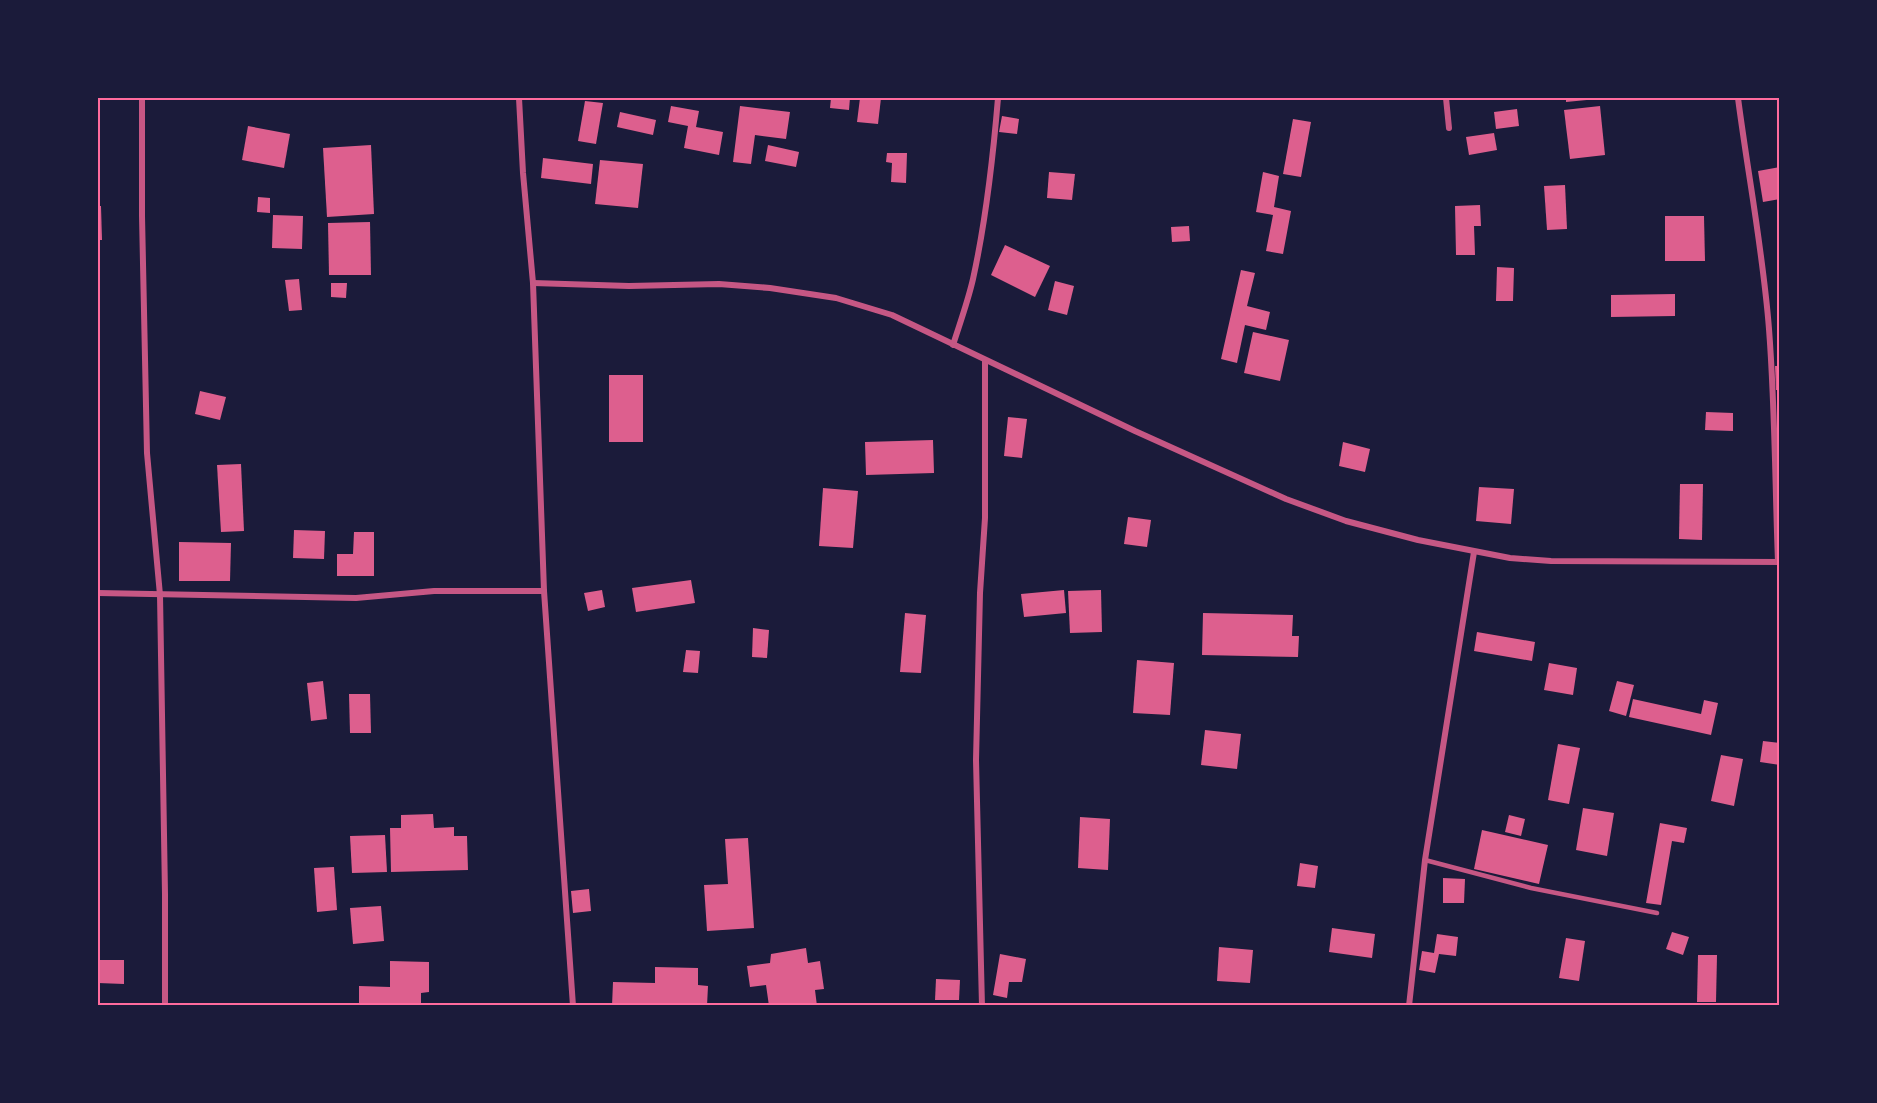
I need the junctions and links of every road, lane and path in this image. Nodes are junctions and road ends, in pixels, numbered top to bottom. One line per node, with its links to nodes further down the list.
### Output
1 (142, 98): 14 (street)
2 (519, 98): 7 (street)
3 (998, 98): 8 (street)
4 (1446, 98): 6 (street)
5 (1738, 98): 11 (street)
6 (1449, 128)
7 (533, 282): 8 (street); 12 (street)
8 (953, 345): 9 (street)
9 (986, 361): 10 (street); 19 (street)
10 (1474, 552): 11 (street); 15 (street)
11 (1779, 562)
12 (544, 591): 14 (street); 18 (street)
13 (98, 593): 14 (street)
14 (160, 595): 17 (street)
15 (1425, 860): 16 (lane); 20 (street)
16 (1657, 913)
17 (165, 1005)
18 (573, 1005)
19 (982, 1005)
20 (1409, 1005)

